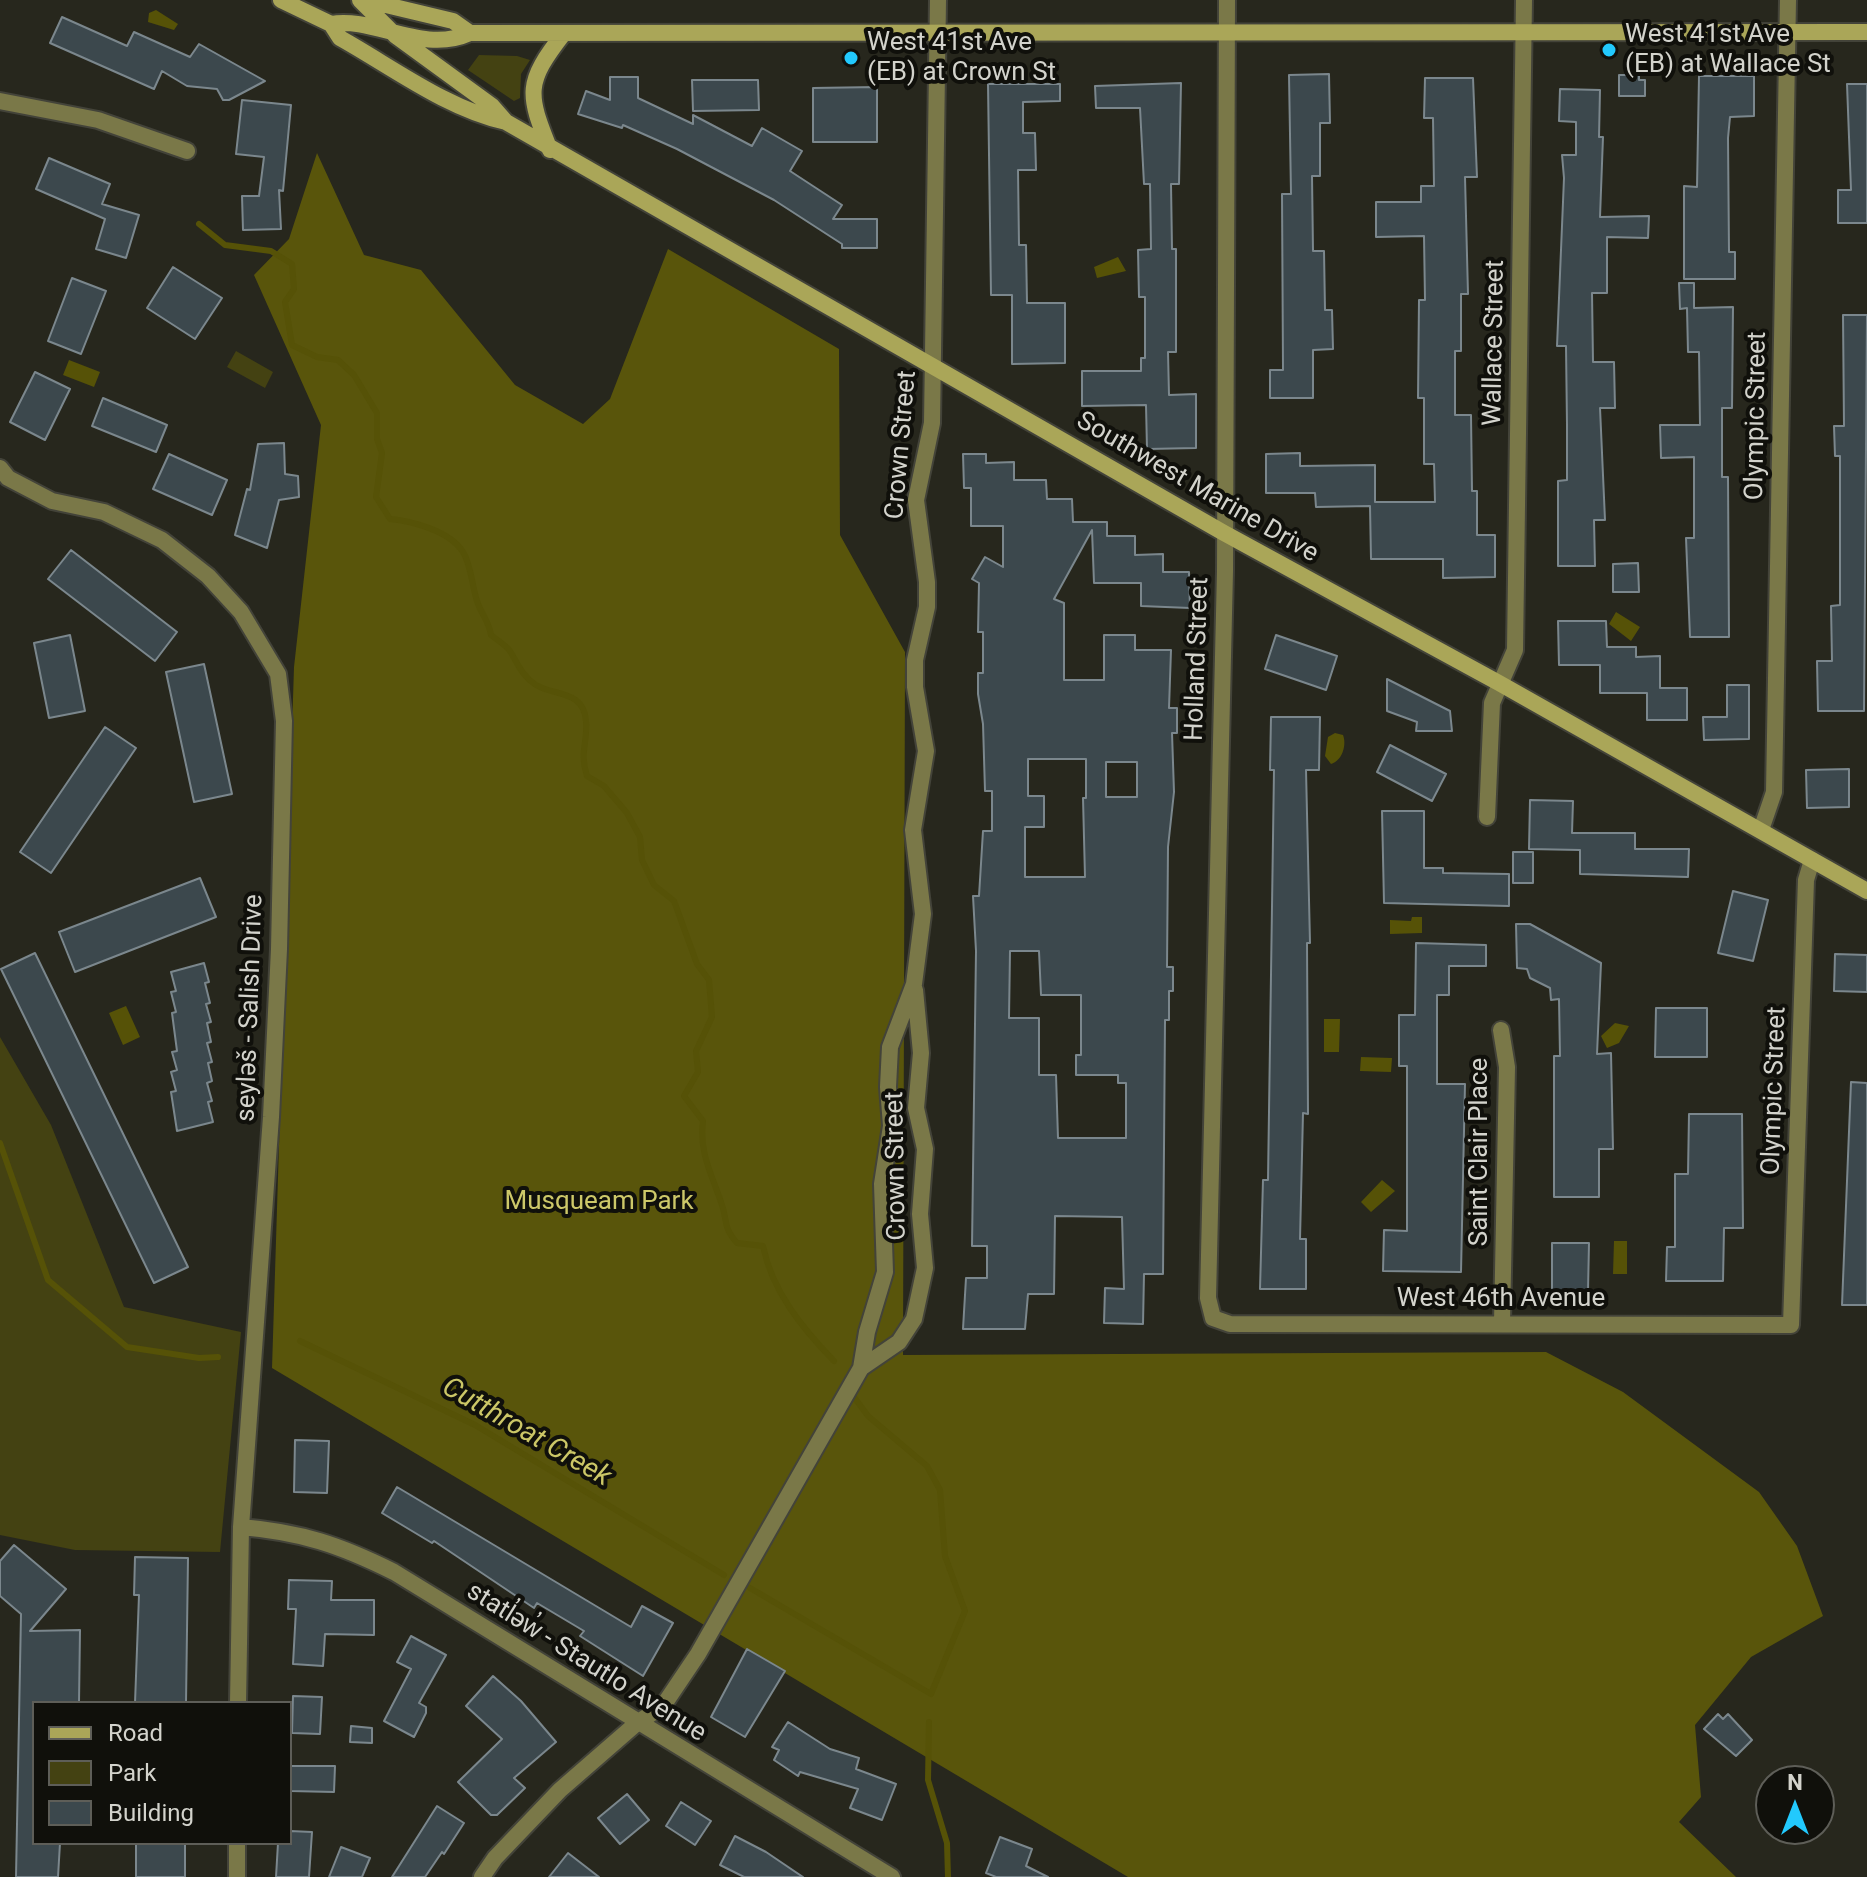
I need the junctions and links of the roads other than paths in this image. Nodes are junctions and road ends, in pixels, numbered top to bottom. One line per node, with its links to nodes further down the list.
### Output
1 (281, 0): 7 (main road, Southwest Marine Drive)
2 (362, 0): 13 (main road); 15 (main road, Southwest Marine Drive)
3 (938, 0): 9 (street, Crown Street)
4 (1227, 0): 8 (street, Holland Street)
5 (1524, 0): 10 (street, Wallace Street)
6 (1788, 0): 11 (street, Olympic Street)
7 (331, 24): 15 (main road); 17 (main road, Southwest Marine Drive)
8 (1227, 30): 9 (main road); 10 (main road); 22 (street, Holland Street)
9 (938, 31): 14 (main road); 20 (street, Crown Street)
10 (1523, 32): 11 (main road); 23 (street, Wallace Street)
11 (1788, 32): 12 (main road); 25 (street, Olympic Street)
12 (1867, 32)
13 (470, 33): 14 (main road); 15 (main road)
14 (564, 33): 18 (main road)
15 (396, 36): 17 (main road, Southwest Marine Drive)
16 (0, 101): 19 (street)
17 (506, 122): 18 (main road, Southwest Marine Drive)
18 (550, 150): 20 (main road, Southwest Marine Drive)
19 (187, 151)
20 (933, 364): 22 (main road, Southwest Marine Drive); 28 (street, Crown Street)
21 (0, 468): 34 (street, seyləš - Salish Drive)
22 (1224, 533): 23 (main road, Southwest Marine Drive); 30 (street, Holland Street)
23 (1499, 683): 24 (street, Wallace Street); 25 (main road, Southwest Marine Drive)
24 (1487, 817)
25 (1761, 830): 26 (main road, Southwest Marine Drive)
26 (1812, 860): 27 (main road, Southwest Marine Drive); 32 (street, Olympic Street)
27 (1867, 891)
28 (914, 984): 33 (street, Crown Street); 33 (street, Crown Street)
29 (1501, 1030): 31 (street, Saint Clair Place)
30 (1213, 1318): 31 (street, West 46th Avenue)
31 (1502, 1323): 32 (street, West 46th Avenue)
32 (1791, 1325)
33 (861, 1368): 36 (street, Crown Street)
34 (241, 1527): 35 (street, seyləš - Salish Drive); 36 (street, statl̓əw̓ - Stautlo Avenue)
35 (238, 1701)
36 (637, 1723): 39 (street, Crown Street); 40 (street, statl̓əw̓ - Stautlo Avenue)
37 (237, 1845): 38 (street)
38 (237, 1877)
39 (482, 1877)
40 (892, 1877)

